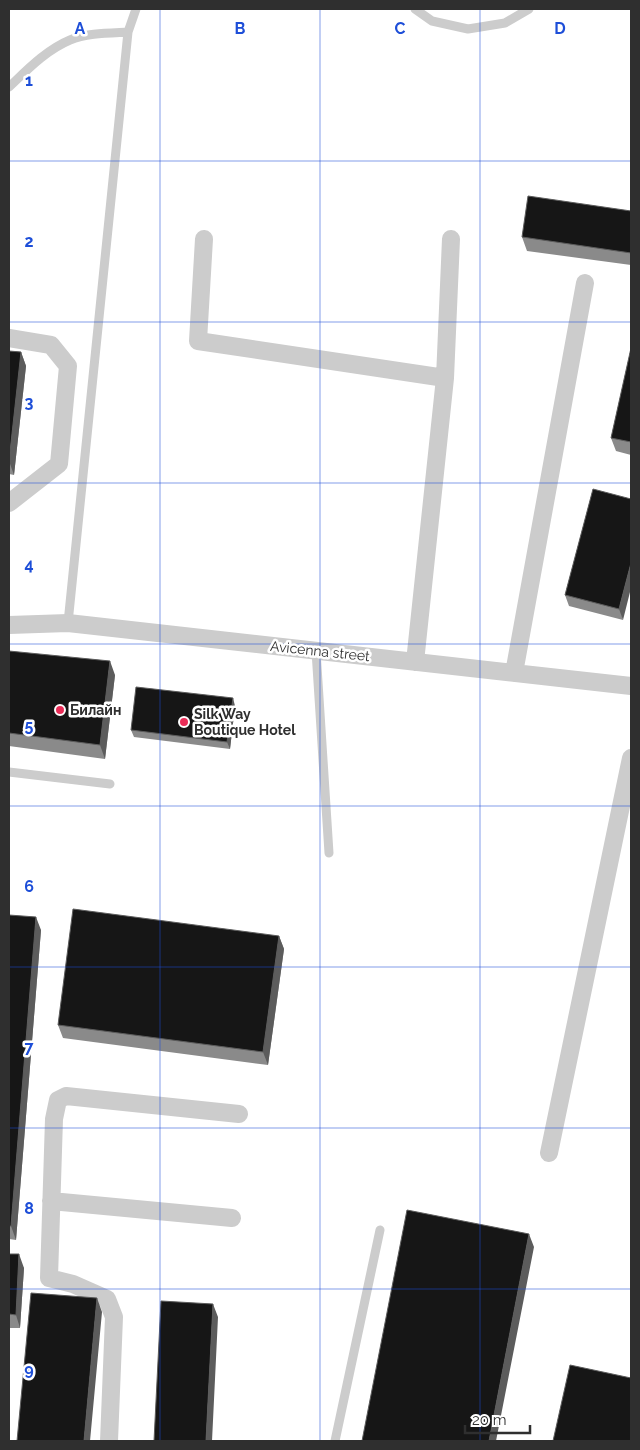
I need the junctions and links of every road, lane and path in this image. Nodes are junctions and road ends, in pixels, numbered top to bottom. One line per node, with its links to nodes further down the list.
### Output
1 (136, 9): 4 (lane)
2 (415, 9): 3 (lane)
3 (529, 9)
4 (128, 32): 5 (lane); 12 (lane)
5 (9, 87)
6 (204, 239): 10 (street)
7 (451, 239): 10 (street)
8 (585, 283): 16 (street)
9 (9, 338): 11 (street)
10 (445, 378): 15 (street)
11 (9, 503)
12 (68, 623): 13 (street, Avicenna street); 14 (street, Avicenna street)
13 (9, 626)
14 (316, 651): 15 (street, Avicenna street); 21 (lane)
15 (415, 662): 16 (street, Avicenna street)
16 (514, 673): 17 (street, Avicenna street)
17 (631, 686)
18 (631, 758): 23 (street)
19 (9, 772): 20 (lane)
20 (110, 784)
21 (329, 853)
22 (238, 1114): 24 (street)
23 (550, 1153)
24 (51, 1201): 25 (street); 27 (street)
25 (232, 1218)
26 (380, 1230): 28 (lane)
27 (109, 1441)
28 (334, 1441)

